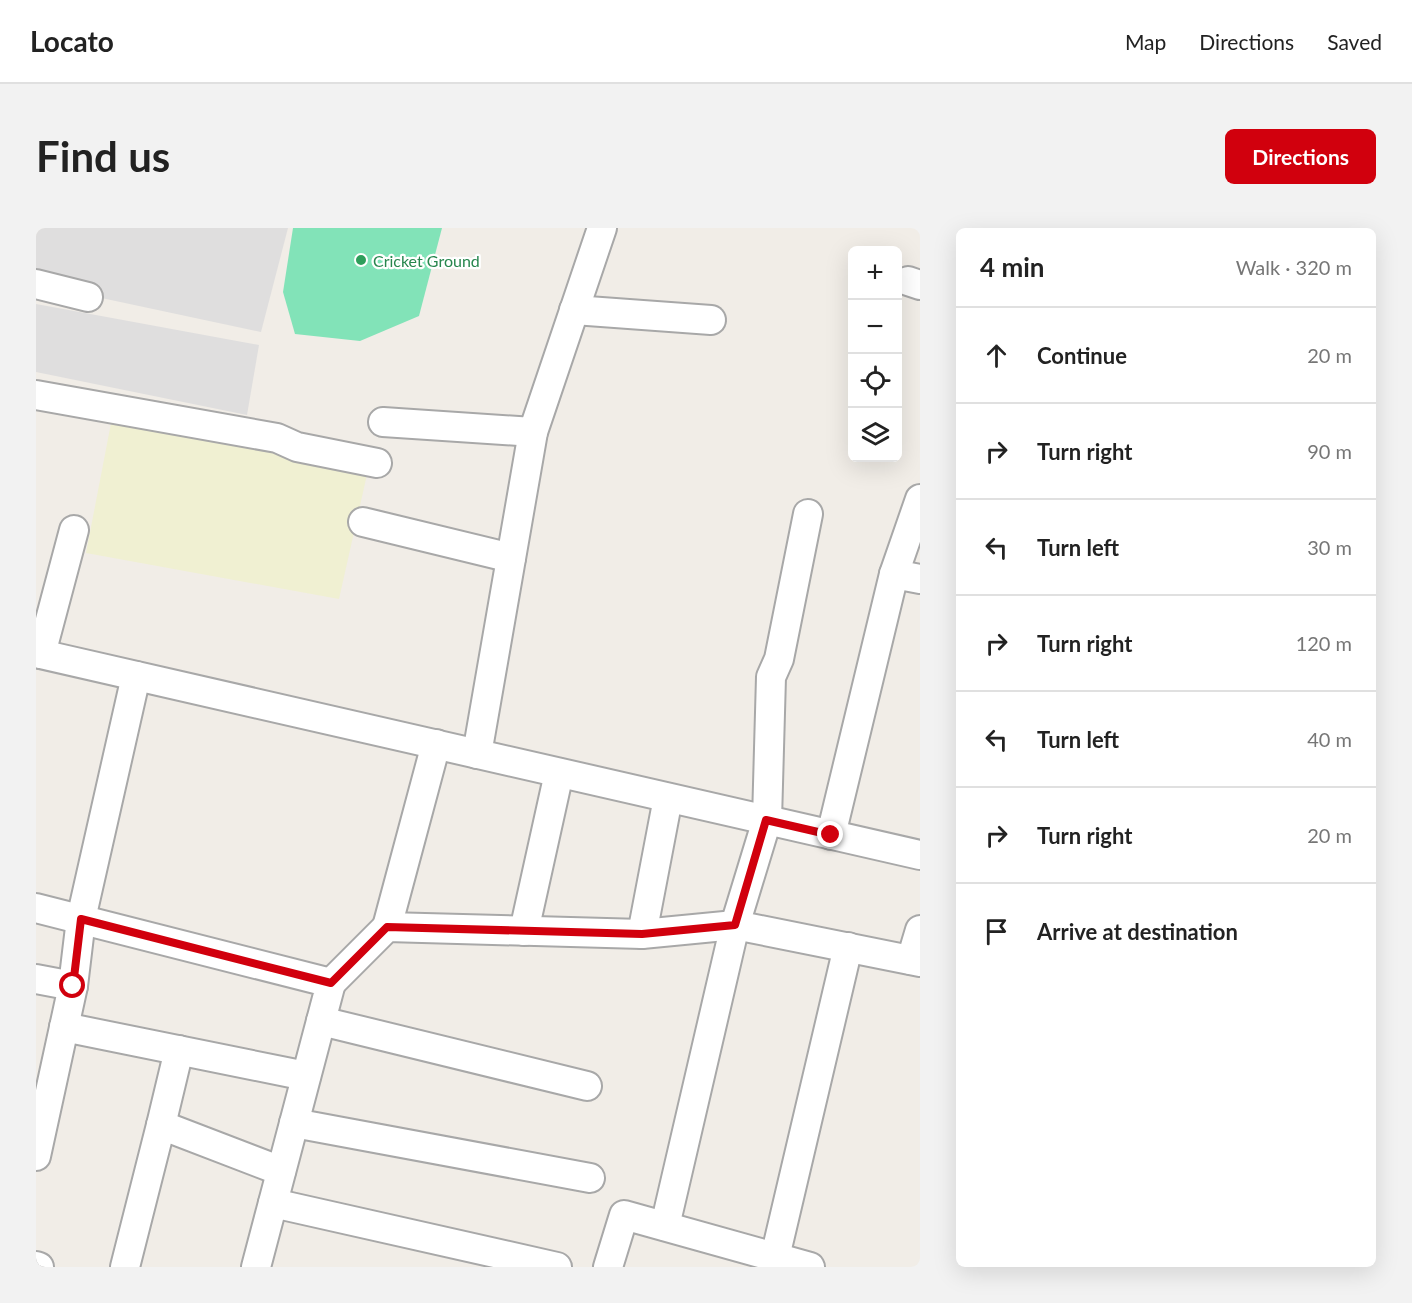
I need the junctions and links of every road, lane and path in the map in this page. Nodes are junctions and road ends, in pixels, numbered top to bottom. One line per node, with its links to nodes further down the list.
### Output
1 (602, 228): 4 (street)
2 (36, 284): 3 (street)
3 (88, 297)
4 (574, 310): 5 (street); 8 (street)
5 (711, 320)
6 (36, 395): 9 (street)
7 (383, 422): 8 (street)
8 (533, 432): 14 (street)
9 (377, 463)
10 (920, 500): 15 (street)
11 (808, 514): 22 (street)
12 (363, 522): 14 (street)
13 (74, 530): 16 (street)
14 (511, 558): 19 (street)
15 (907, 576): 23 (street)
16 (38, 653): 17 (street)
17 (136, 676): 18 (street); 26 (street)
18 (436, 744): 19 (street); 28 (street)
19 (477, 754): 20 (street)
20 (560, 773): 21 (street); 30 (street)
21 (668, 798): 22 (street); 31 (street)
22 (766, 820): 23 (street); 27 (street)
23 (831, 835): 24 (street)
24 (920, 855)
25 (36, 908): 26 (street)
26 (81, 919): 35 (street); 36 (street)
27 (735, 925): 31 (street); 32 (street); 48 (street)
28 (387, 927): 30 (street); 35 (street)
29 (920, 930): 33 (street)
30 (524, 931): 31 (street)
31 (642, 934)
32 (848, 947): 33 (street); 49 (street)
33 (915, 961)
34 (36, 979): 36 (street)
35 (331, 983): 37 (street)
36 (73, 986): 39 (street)
37 (321, 1021): 40 (street); 41 (street)
38 (179, 1050): 39 (street); 40 (street); 43 (street)
39 (53, 1055): 44 (street)
40 (306, 1076): 42 (street)
41 (587, 1086)
42 (294, 1123): 45 (street); 46 (street)
43 (161, 1125): 45 (street); 50 (street)
44 (36, 1156)
45 (281, 1171): 47 (street)
46 (590, 1178)
47 (273, 1203): 51 (street); 52 (street)
48 (665, 1226): 49 (street); 53 (street)
49 (775, 1257): 54 (street)
50 (125, 1267)
51 (256, 1267)
52 (557, 1267)
53 (608, 1267)
54 (810, 1267)

